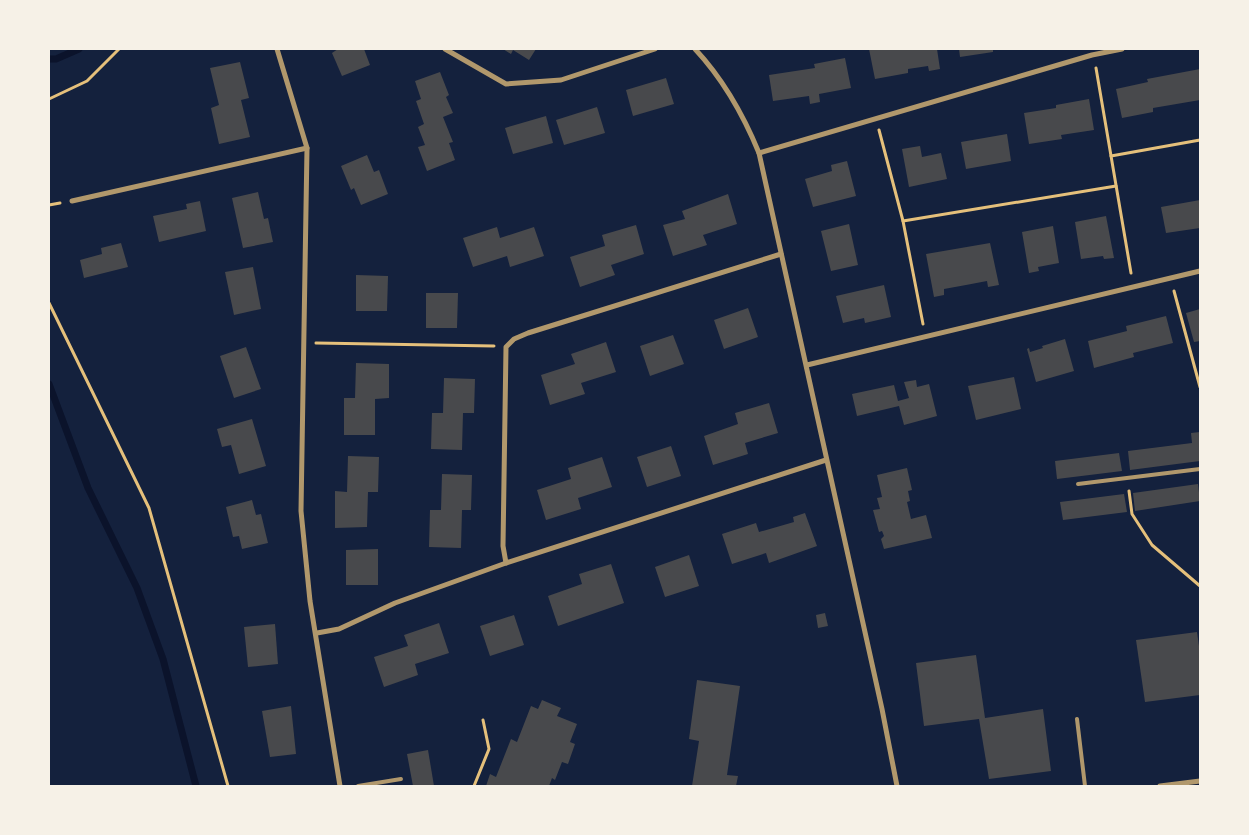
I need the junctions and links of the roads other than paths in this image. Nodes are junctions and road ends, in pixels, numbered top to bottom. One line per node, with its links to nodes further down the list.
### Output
1 (277, 49): 6 (street)
2 (444, 49): 3 (street)
3 (655, 49)
4 (695, 49): 7 (street)
5 (1122, 49): 7 (street)
6 (307, 148): 8 (street); 16 (street)
7 (760, 153): 9 (street)
8 (72, 201)
9 (781, 254): 11 (street); 15 (street)
10 (1200, 272): 11 (street)
11 (807, 365): 12 (street)
12 (826, 460): 15 (street); 23 (street)
13 (1200, 469): 14 (lane)
14 (1078, 484)
15 (506, 563): 16 (street)
16 (317, 633): 21 (street)
17 (1077, 720): 24 (lane)
18 (401, 779): 22 (lane)
19 (1200, 781): 20 (street)
20 (1188, 784): 25 (street)
21 (340, 786)
22 (358, 786)
23 (897, 786)
24 (1085, 786)
25 (1160, 786)

